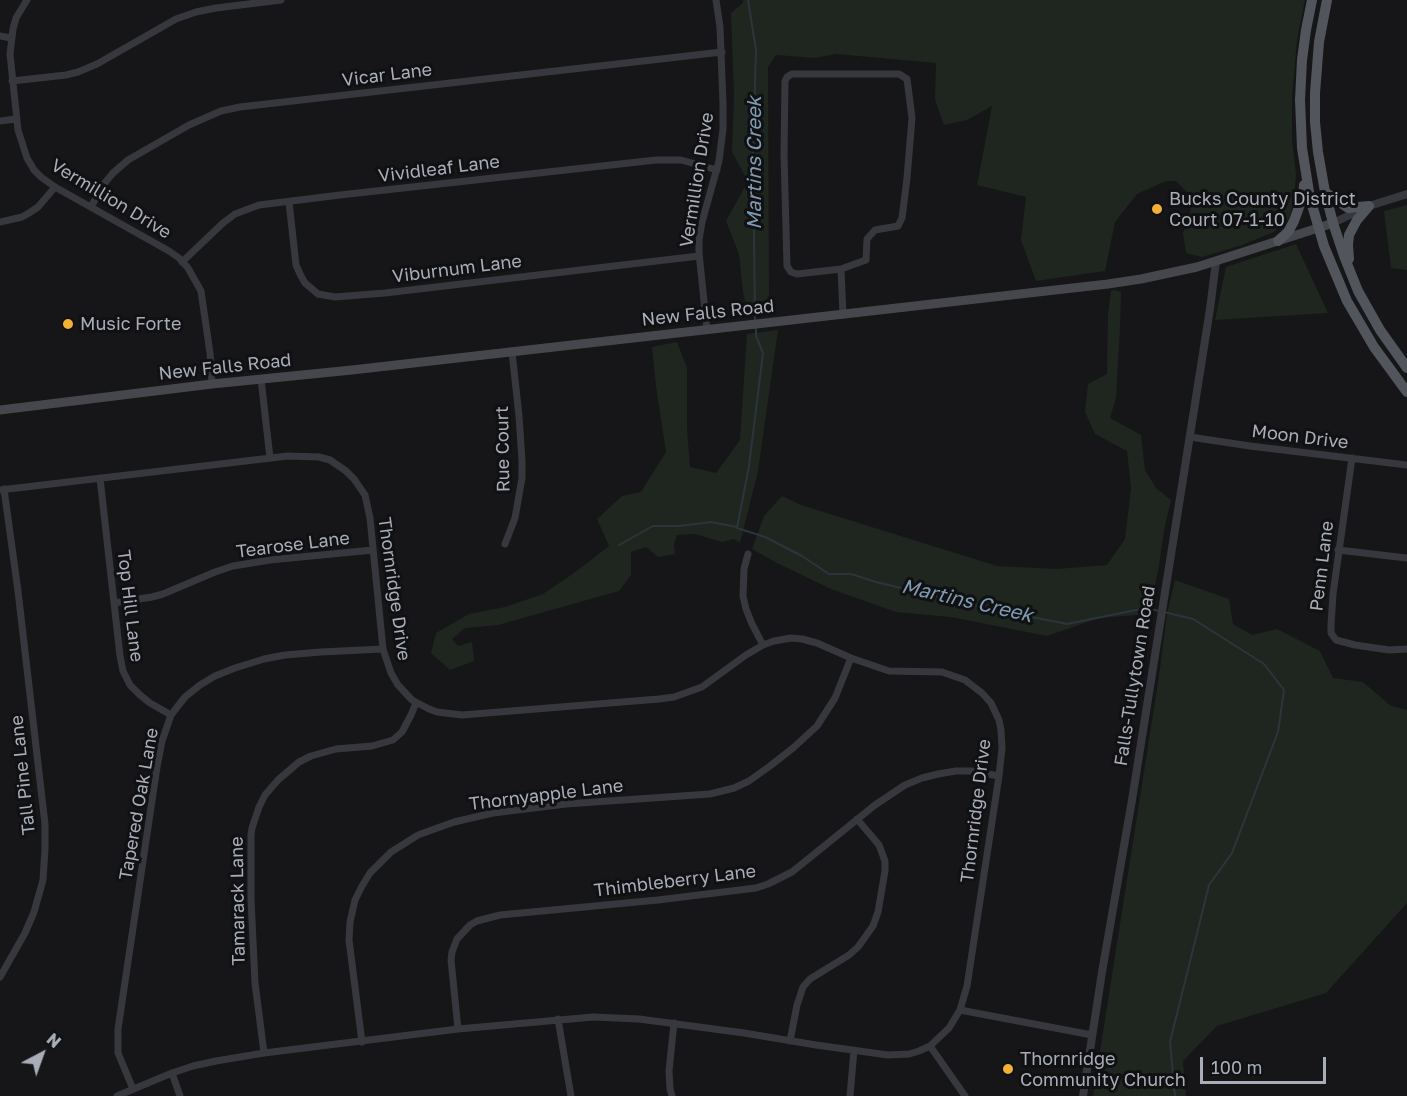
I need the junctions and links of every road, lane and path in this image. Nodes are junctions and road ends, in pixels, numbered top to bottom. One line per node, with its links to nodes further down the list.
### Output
1 (27, 0): 7 (street, Vermillion Drive)
2 (281, 0): 9 (street)
3 (716, 0): 8 (street, Vermillion Drive)
4 (1312, 0): 13 (main road)
5 (1327, 0): 15 (main road)
6 (0, 36): 7 (street)
7 (11, 38): 9 (street, Vermillion Drive)
8 (722, 52): 12 (street, Vermillion Drive); 19 (street, Vicar Lane)
9 (12, 81): 10 (street, Vermillion Drive)
10 (16, 119): 11 (street); 14 (street, Vermillion Drive)
11 (0, 121)
12 (717, 170): 17 (street, Vividleaf Lane); 24 (street, Vermillion Drive)
13 (1305, 172): 22 (main road); 23 (main road)
14 (55, 187): 19 (street, Vermillion Drive); 20 (street)
15 (1325, 192): 18 (main road); 21 (main road)
16 (1407, 194): 18 (street, New Falls Road)
17 (289, 201): 24 (street, Viburnum Lane); 26 (street, Vividleaf Lane)
18 (1369, 206): 21 (street, New Falls Road); 28 (main road)
19 (91, 207): 26 (street, Vermillion Drive)
20 (0, 222)
21 (1333, 223): 22 (main road, New Falls Road); 28 (main road)
22 (1318, 228): 23 (main road, New Falls Road); 35 (main road)
23 (1278, 241): 25 (main road, New Falls Road)
24 (699, 256): 30 (street, Vermillion Drive)
25 (1216, 261): 29 (main road, New Falls Road); 37 (street, Falls-Tullytown Road)
26 (183, 262): 34 (street, Vermillion Drive)
27 (841, 269): 27 (street); 29 (street)
28 (1354, 281): 32 (main road)
29 (843, 315): 30 (main road, New Falls Road)
30 (707, 330): 31 (main road, New Falls Road)
31 (512, 352): 33 (main road, New Falls Road); 43 (street, Rue Court)
32 (1407, 368)
33 (261, 379): 34 (main road, New Falls Road); 38 (street)
34 (212, 384): 36 (main road, New Falls Road)
35 (1407, 392)
36 (0, 410)
37 (1190, 437): 39 (street, Moon Drive); 62 (street, Falls-Tullytown Road)
38 (270, 458): 41 (street, Thornridge Drive); 44 (street, Thornridge Drive)
39 (1352, 458): 40 (street, Moon Drive); 45 (street, Penn Lane)
40 (1407, 465)
41 (100, 478): 42 (street, Thornridge Drive); 48 (street, Top Hill Lane)
42 (2, 489): 57 (street, Tall Pine Lane)
43 (505, 544)
44 (373, 550): 48 (street, Tearose Lane); 50 (street, Thornridge Drive)
45 (1338, 550): 47 (street); 51 (street, Penn Lane)
46 (748, 554): 49 (street)
47 (1407, 558)
48 (114, 603): 54 (street, Top Hill Lane)
49 (763, 645): 52 (street, Thornridge Drive); 53 (street, Thornridge Drive)
50 (383, 648): 53 (street, Thornridge Drive); 54 (street, Tapered Oak Lane)
51 (1407, 649)
52 (851, 658): 55 (street, Thornridge Drive); 63 (street, Thornyapple Lane)
53 (416, 703): 67 (street, Tamarack Lane)
54 (171, 715): 69 (street, Tapered Oak Lane)
55 (999, 776): 56 (street, Thimbleberry Lane); 58 (street, Thornridge Drive)
56 (857, 819): 61 (street, Thimbleberry Lane); 64 (street)
57 (0, 977)
58 (960, 1010): 62 (street); 65 (street, Thornridge Drive)
59 (558, 1019): 60 (street, Thornridge Drive); 61 (street, Thornridge Drive); 72 (street)
60 (674, 1023): 64 (street, Thornridge Drive); 73 (street)
61 (458, 1029): 63 (street, Thornridge Drive)
62 (1092, 1035): 76 (street, Falls-Tullytown Road)
63 (363, 1041): 67 (street, Thornridge Drive)
64 (790, 1041): 66 (street, Thornridge Drive)
65 (930, 1046): 66 (street, Thornridge Drive); 75 (street)
66 (854, 1050): 74 (street)
67 (264, 1053): 68 (street, Thornridge Drive)
68 (172, 1073): 69 (street, Thornridge Drive); 71 (street)
69 (133, 1089): 70 (street, Thornridge Drive)
70 (117, 1096)
71 (180, 1096)
72 (571, 1096)
73 (672, 1096)
74 (850, 1096)
75 (965, 1096)
76 (1083, 1096)

